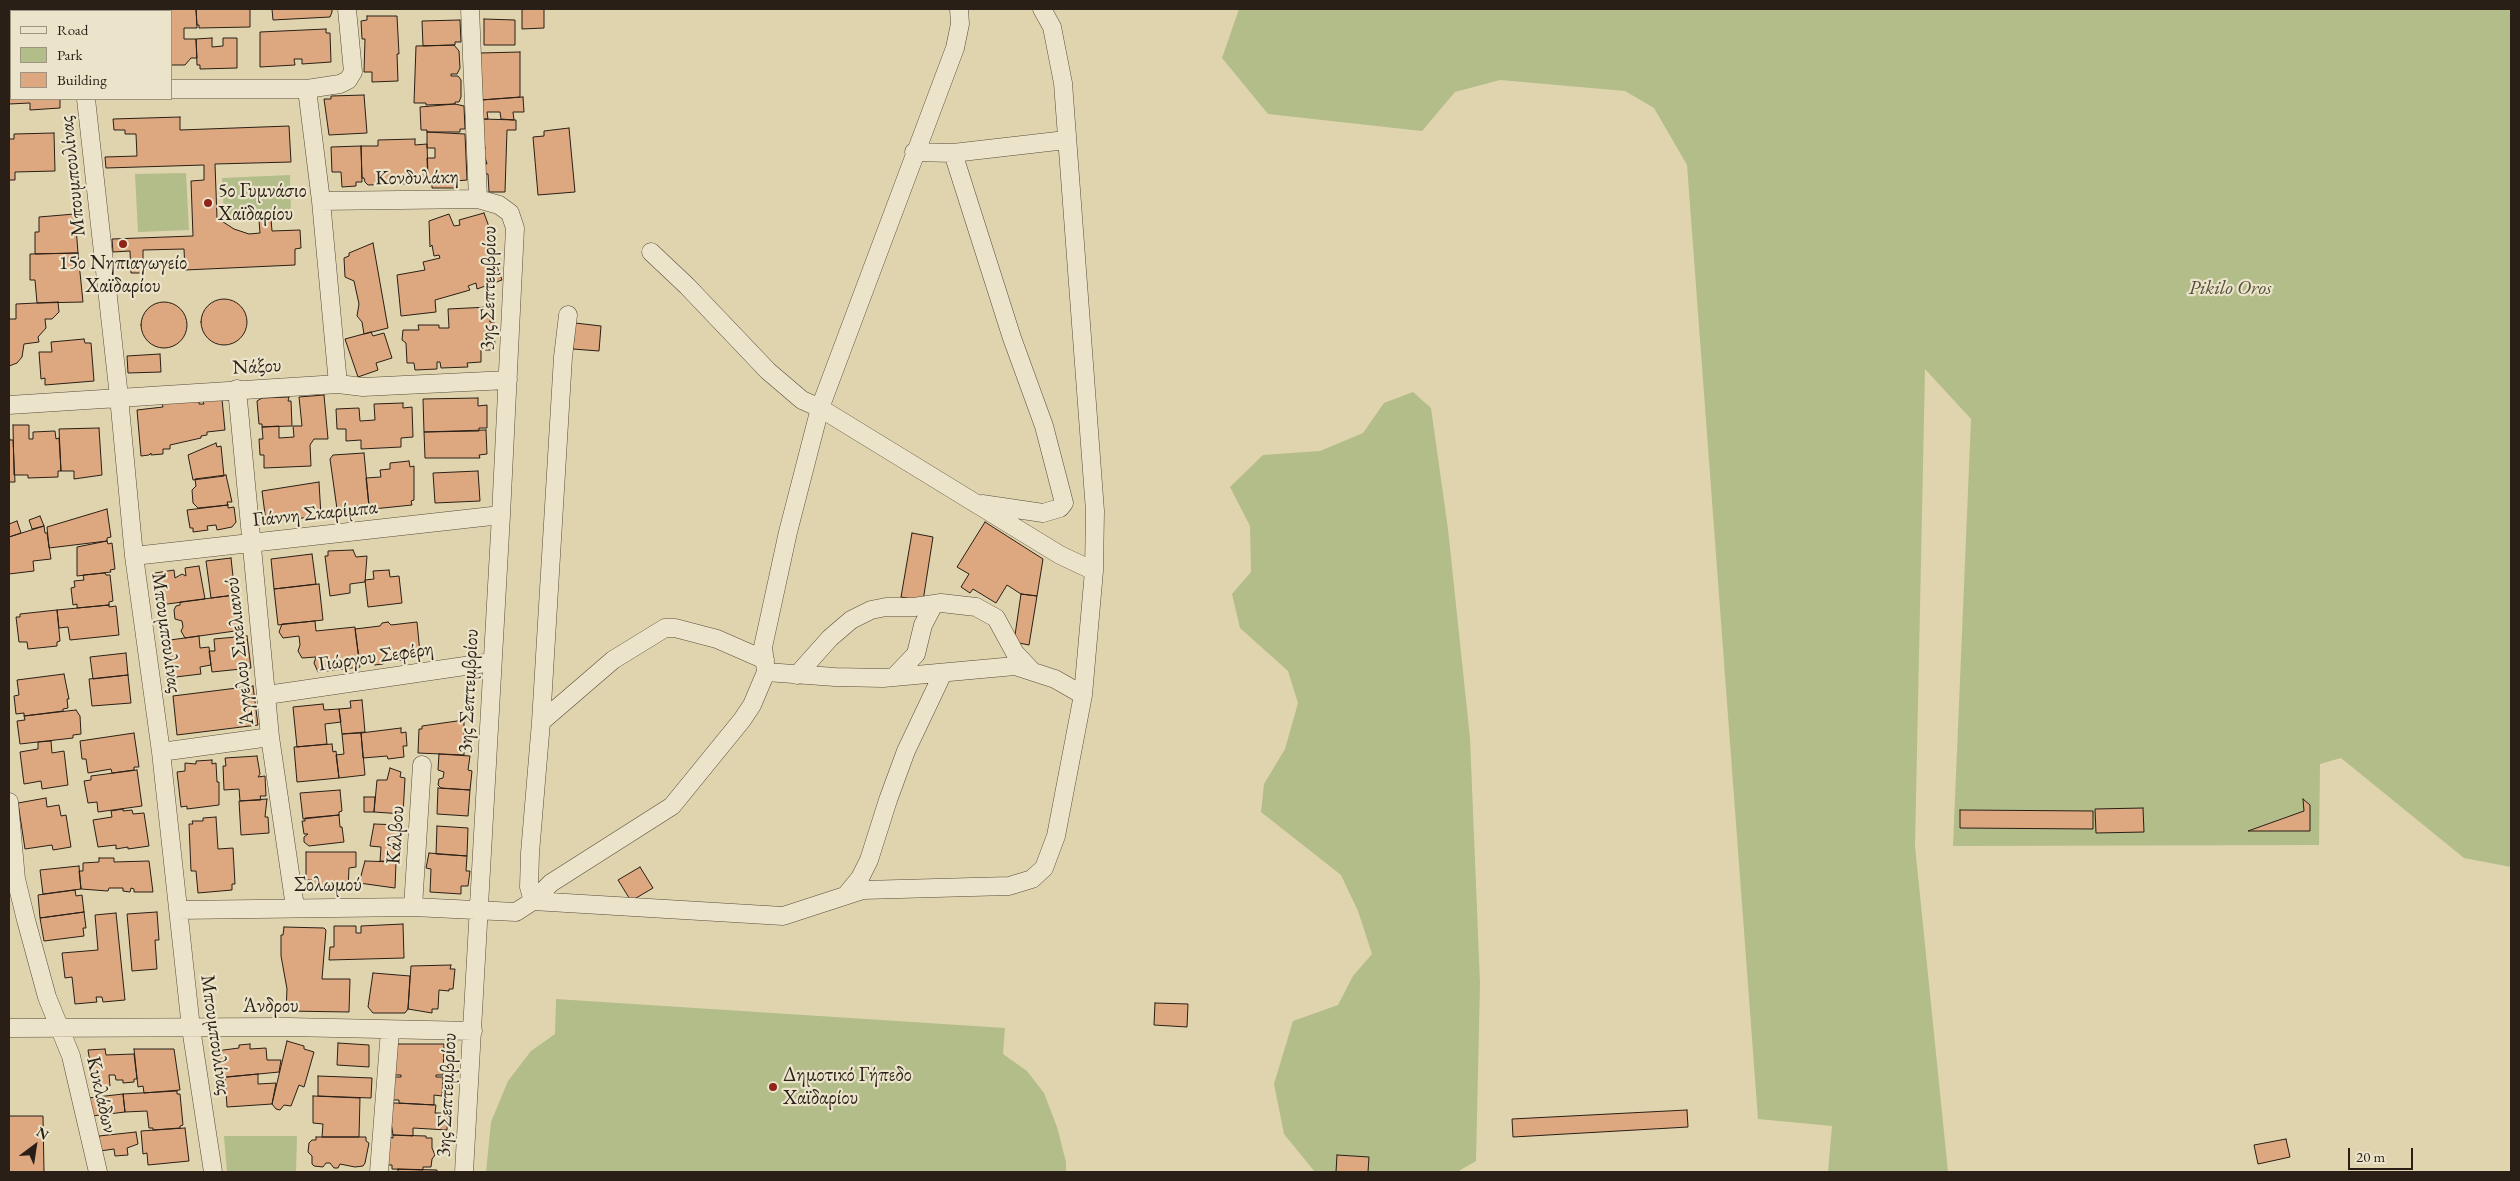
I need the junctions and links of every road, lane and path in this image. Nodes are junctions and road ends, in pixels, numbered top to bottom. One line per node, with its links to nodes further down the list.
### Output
1 (347, 9): 5 (street)
2 (470, 9): 11 (street)
3 (959, 9): 9 (street)
4 (1042, 9): 8 (street)
5 (307, 88): 6 (street); 12 (street)
6 (172, 89)
7 (86, 100): 19 (street, Μπουμπουλίνας)
8 (1066, 140): 10 (street); 26 (street)
9 (914, 152): 10 (street); 21 (street)
10 (953, 153): 22 (street)
11 (478, 199): 12 (street, Κονδυλάκη); 13 (street, Κονδυλάκη)
12 (321, 200): 17 (street)
13 (510, 213): 16 (street, 3ης Σεπτεμβρίου)
14 (651, 252): 21 (street)
15 (568, 315): 36 (street)
16 (508, 380): 17 (street, Νάξου); 23 (street, 3ης Σεπτεμβρίου)
17 (338, 384): 18 (street, Νάξου)
18 (237, 389): 19 (street, Νάξου); 24 (street, Άγγελου Σικελιανού)
19 (119, 397): 20 (street, Νάξου); 25 (street, Μπουμπουλίνας)
20 (9, 405)
21 (820, 408): 22 (street); 29 (street)
22 (972, 502): 26 (street)
23 (501, 515): 24 (street, Γιάννη Σκαρίμπα); 28 (street, 3ης Σεπτεμβρίου)
24 (250, 542): 25 (street, Γιάννη Σκαρίμπα); 35 (street, Άγγελου Σικελιανού)
25 (134, 556): 38 (street, Μπουμπουλίνας)
26 (1094, 571): 34 (street)
27 (934, 604): 30 (street); 32 (street); 33 (street)
28 (492, 662): 35 (street, Γιώργου Σεφέρη); 45 (street, 3ης Σεπτεμβρίου)
29 (765, 666): 32 (street); 36 (street); 42 (street)
30 (1032, 672): 31 (street); 34 (street)
31 (943, 673): 33 (street); 41 (street)
32 (797, 675): 33 (street)
33 (894, 677)
34 (1083, 694): 41 (street)
35 (267, 695): 37 (street, Άγγελου Σικελιανού)
36 (541, 722): 42 (street)
37 (270, 737): 38 (street); 44 (street, Άγγελου Σικελιανού)
38 (161, 752): 46 (street, Μπουμπουλίνας)
39 (422, 765): 43 (street, Κάλβου)
40 (9, 802): 48 (street, Κυκλάδων)
41 (846, 895): 42 (street)
42 (533, 901): 45 (street, Σολωμού)
43 (413, 907): 44 (street, Σολωμού); 45 (street, Σολωμού)
44 (295, 908): 46 (street, Σολωμού)
45 (478, 909): 51 (street, 3ης Σεπτεμβρίου)
46 (178, 910): 49 (street, Μπουμπουλίνας)
47 (9, 1028): 48 (street, Άνδρου)
48 (60, 1028): 49 (street, Άνδρου); 52 (street, Κυκλάδων)
49 (191, 1028): 50 (street, Άνδρου); 53 (street, Μπουμπουλίνας)
50 (390, 1030): 51 (street, Άνδρου); 54 (street)
51 (473, 1031): 55 (street, 3ης Σεπτεμβρίου)
52 (98, 1172)
53 (214, 1172)
54 (379, 1172)
55 (464, 1172)

